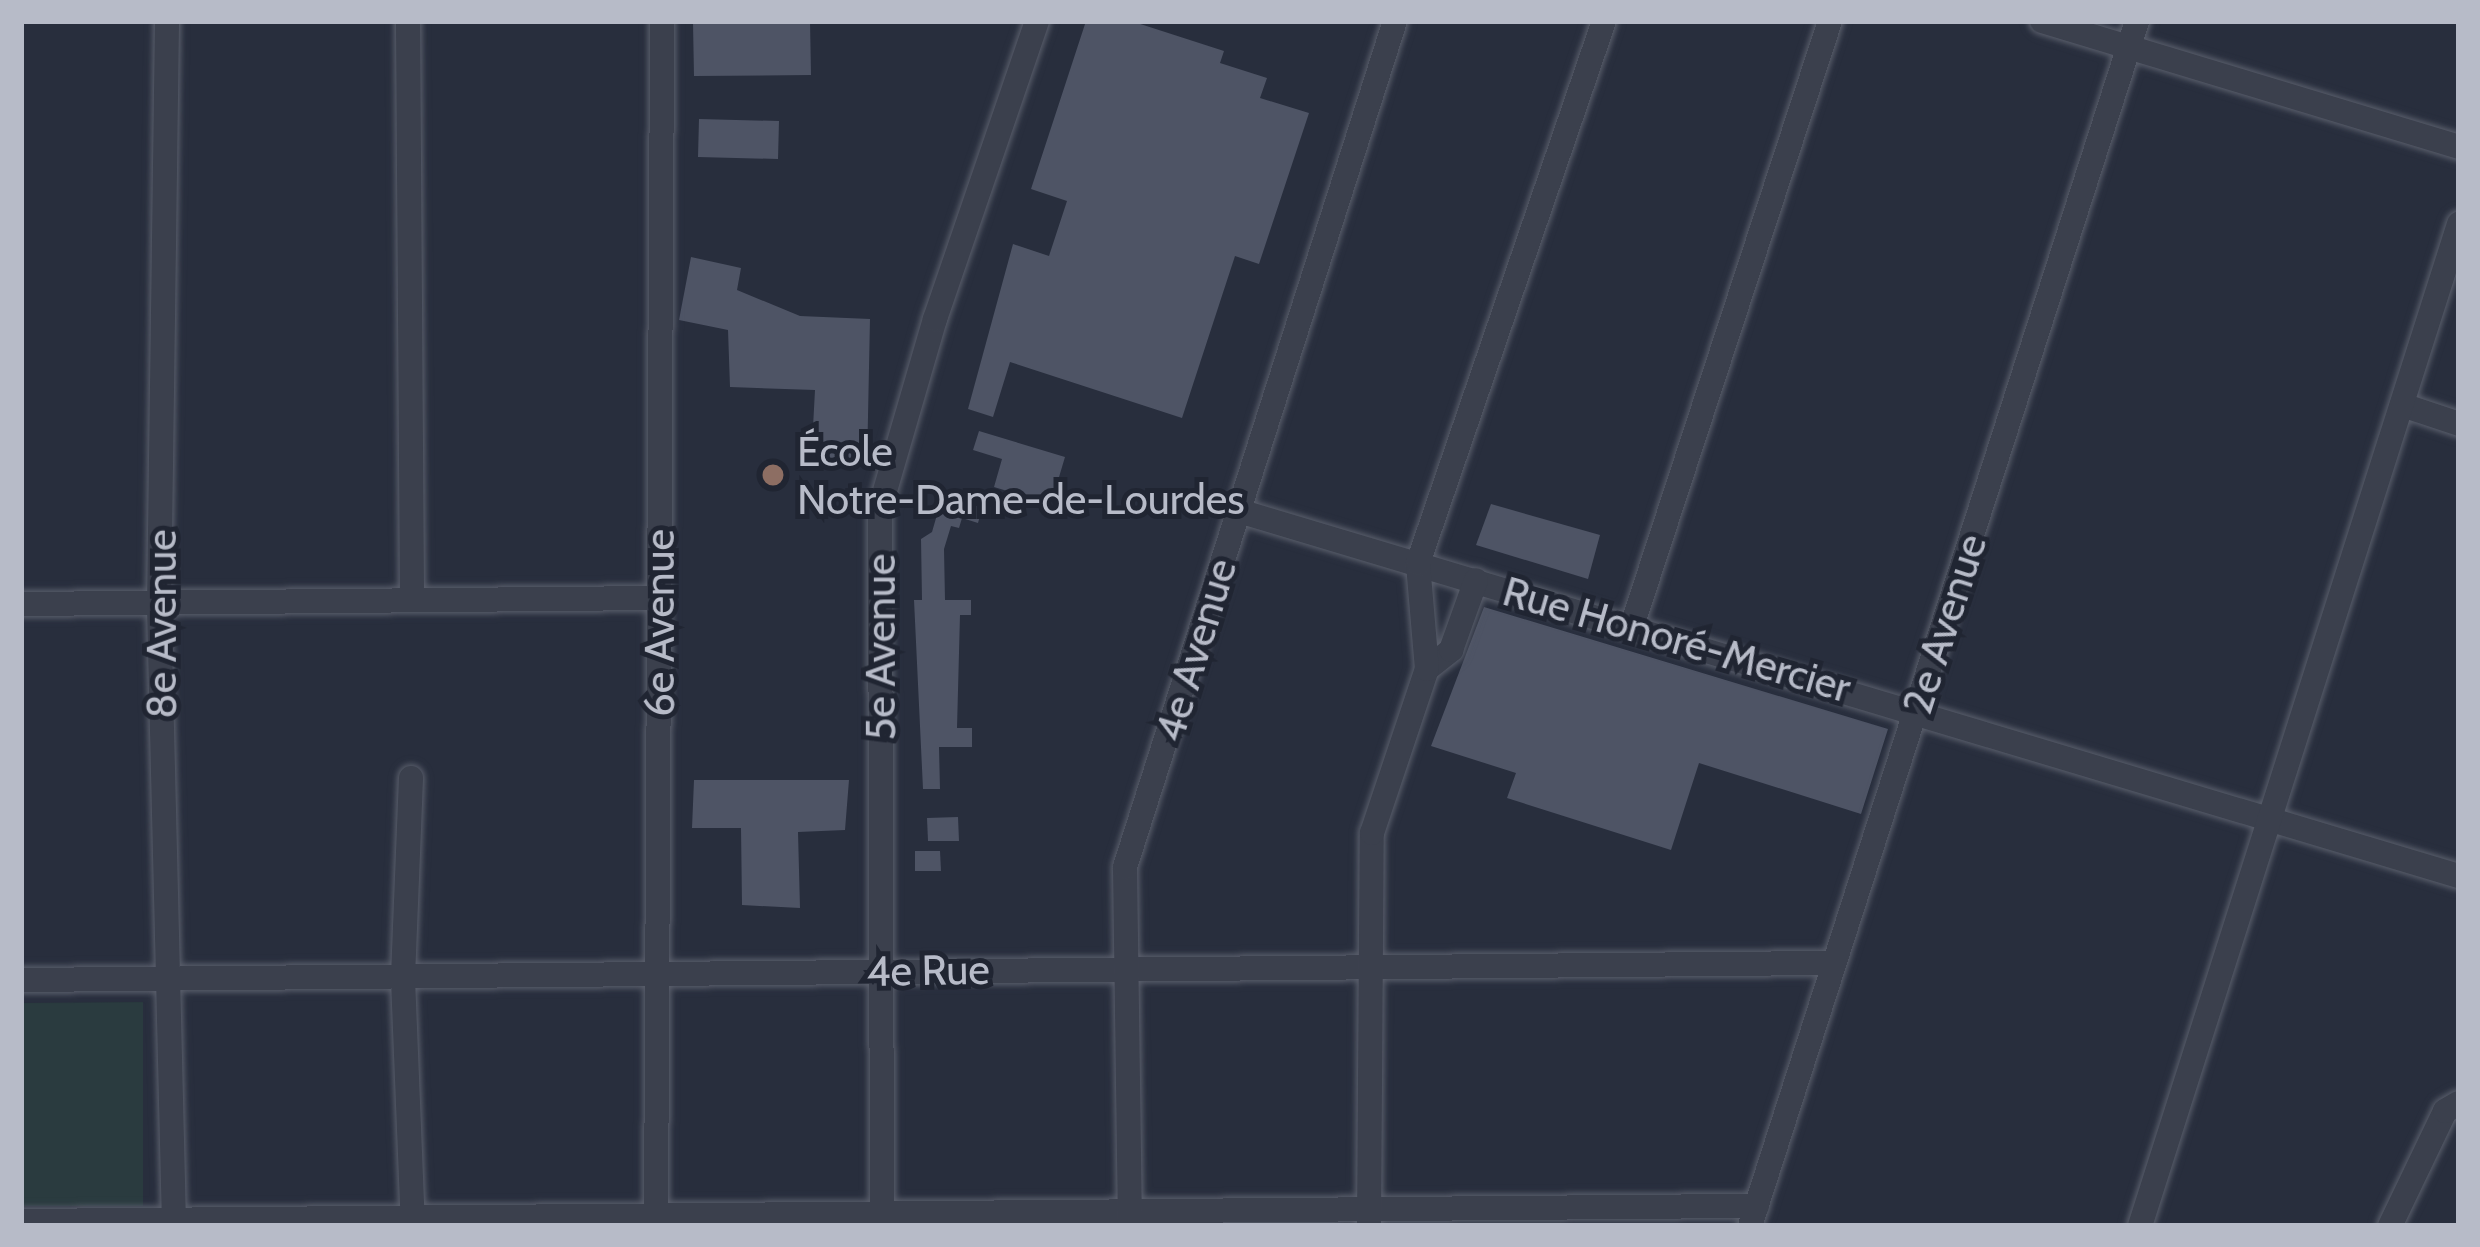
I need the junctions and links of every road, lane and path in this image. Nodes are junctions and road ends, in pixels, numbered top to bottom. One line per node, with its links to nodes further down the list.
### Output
1 (167, 21): 21 (street, 8e Avenue)
2 (408, 21): 19 (street)
3 (662, 21): 18 (street, 6e Avenue)
4 (1037, 21): 31 (street, 5e Avenue)
5 (1395, 21): 15 (street, 4e Avenue)
6 (1604, 21): 16 (street)
7 (1830, 21): 22 (street)
8 (2042, 21): 10 (street)
9 (2138, 21): 10 (street, 2e Avenue)
10 (2128, 49): 11 (street); 24 (street, 2e Avenue)
11 (2459, 147)
12 (2459, 224): 13 (street)
13 (2402, 405): 14 (street); 26 (street)
14 (2459, 424)
15 (1239, 511): 16 (street, Rue Honoré-Mercier); 30 (street, 4e Avenue)
16 (1418, 563): 17 (street, Rue Honoré-Mercier); 23 (street)
17 (1476, 580): 22 (street, Rue Honoré-Mercier); 23 (street)
18 (659, 598): 19 (street); 32 (street, 6e Avenue)
19 (412, 599): 21 (street)
20 (21, 604): 21 (street)
21 (159, 606): 35 (street, 8e Avenue)
22 (1632, 626): 24 (street, Rue Honoré-Mercier)
23 (1427, 669): 29 (street)
24 (1916, 710): 26 (street, Rue Honoré-Mercier); 28 (street, 2e Avenue)
25 (411, 778): 33 (street)
26 (2270, 818): 27 (street, Rue Honoré-Mercier); 45 (street)
27 (2459, 876)
28 (1834, 963): 29 (street, 4e Rue); 38 (street, 2e Avenue)
29 (1375, 966): 30 (street, 4e Rue); 39 (street)
30 (1126, 967): 31 (street, 4e Rue); 37 (street, 4e Avenue)
31 (881, 970): 32 (street, 4e Rue); 40 (street, 5e Avenue)
32 (657, 974): 33 (street, 4e Rue); 42 (street, 6e Avenue)
33 (403, 979): 35 (street, 4e Rue); 41 (street)
34 (21, 980): 35 (street, 4e Rue)
35 (166, 980): 44 (street, 8e Avenue)
36 (2459, 1103): 46 (street)
37 (1130, 1216): 39 (street); 40 (street)
38 (1753, 1216): 39 (street)
39 (1368, 1217)
40 (882, 1218): 42 (street)
41 (412, 1219): 42 (street); 44 (street)
42 (656, 1219)
43 (21, 1221): 44 (street)
44 (174, 1223)
45 (2140, 1226)
46 (2390, 1226)

